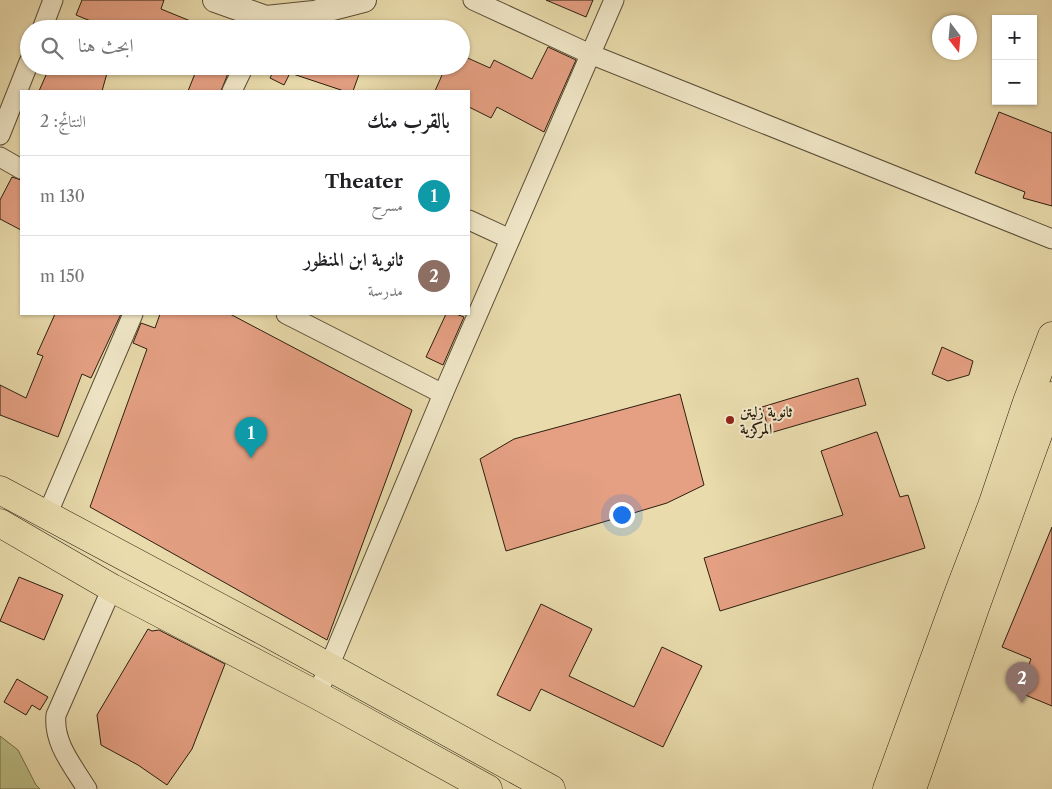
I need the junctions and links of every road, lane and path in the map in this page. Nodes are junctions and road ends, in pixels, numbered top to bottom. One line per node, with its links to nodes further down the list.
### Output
1 (53, 0): 7 (street)
2 (215, 0): 8 (street)
3 (364, 0): 6 (street)
4 (473, 0): 10 (street)
5 (614, 0): 10 (street)
6 (316, 6): 9 (street)
7 (45, 20)
8 (257, 20)
9 (272, 20)
10 (590, 54): 18 (street); 19 (street)
11 (24, 75): 14 (street)
12 (240, 75): 13 (street)
13 (232, 90)
14 (0, 135)
15 (0, 157): 16 (street)
16 (20, 168)
17 (470, 220): 18 (street)
18 (510, 239): 23 (street)
19 (1052, 239)
20 (132, 315): 26 (street)
21 (288, 315): 23 (street)
22 (1052, 336): 34 (main road)
23 (443, 394): 29 (street)
24 (1052, 396): 35 (main road)
25 (0, 490): 26 (main road)
26 (47, 515): 29 (main road)
27 (0, 523): 28 (main road)
28 (112, 588): 30 (main road); 31 (street)
29 (329, 667): 30 (street); 33 (main road)
30 (317, 695): 32 (main road)
31 (87, 789)
32 (488, 789)
33 (551, 789)
34 (887, 789)
35 (912, 789)

